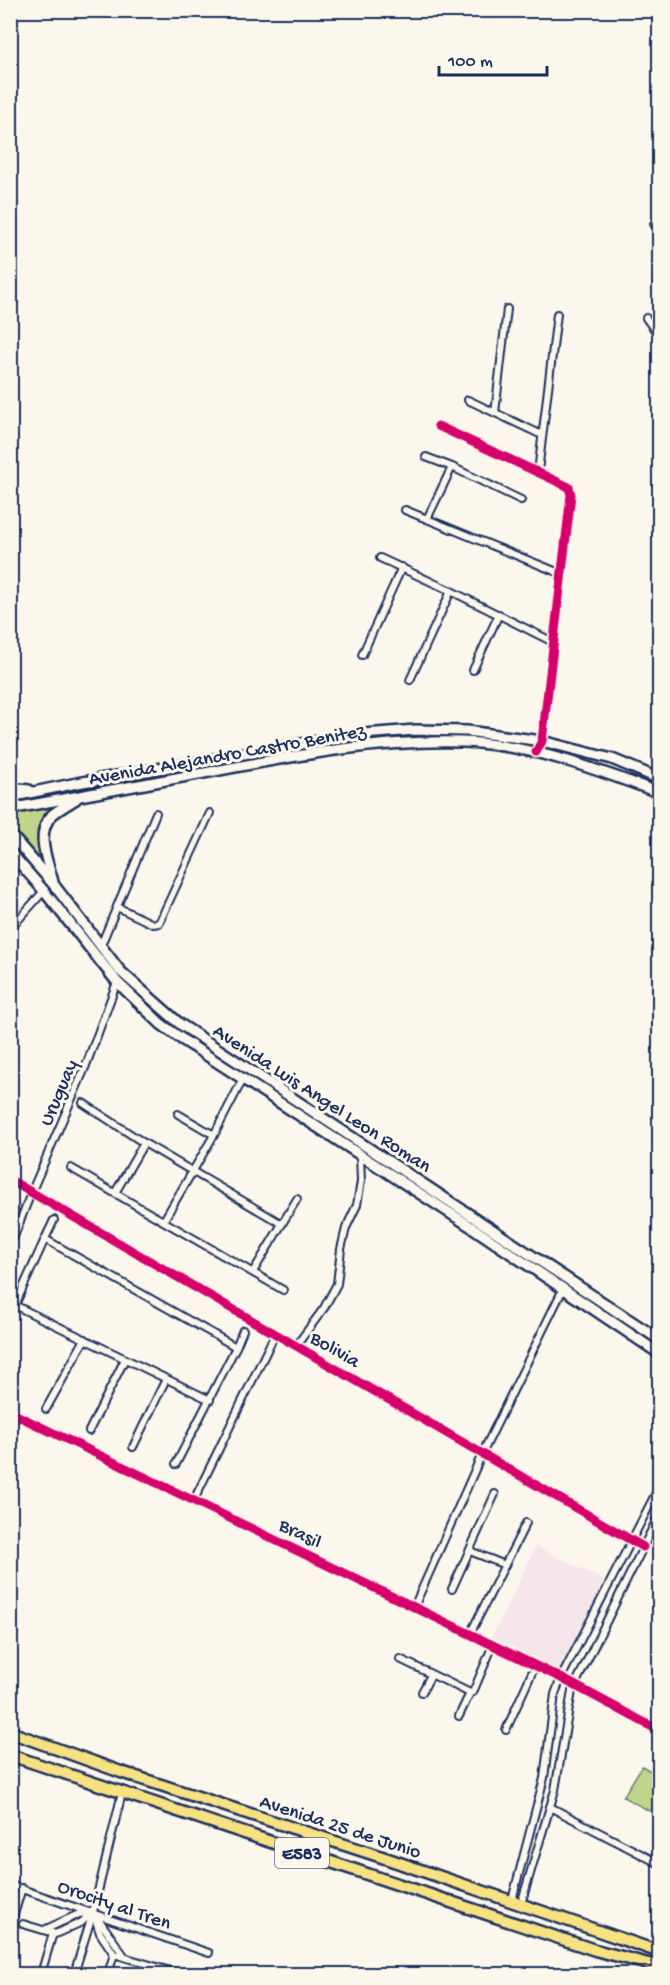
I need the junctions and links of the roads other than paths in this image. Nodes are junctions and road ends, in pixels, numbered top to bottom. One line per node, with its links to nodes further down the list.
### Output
1 (507, 309): 6 (street)
2 (557, 314): 8 (street)
3 (646, 318): 4 (street)
4 (660, 337)
5 (468, 400): 6 (street)
6 (495, 413): 8 (street)
7 (438, 426): 11 (street)
8 (542, 435): 11 (street)
9 (426, 457): 10 (street)
10 (452, 467): 12 (street); 14 (street)
11 (538, 472): 17 (street)
12 (521, 500)
13 (405, 510): 14 (street)
14 (427, 519): 17 (street)
15 (381, 558): 16 (street)
16 (402, 567): 18 (street); 21 (street)
17 (562, 574): 20 (street)
18 (451, 591): 19 (street); 23 (street)
19 (499, 614): 20 (street); 22 (street)
20 (553, 642): 24 (street)
21 (362, 655)
22 (473, 670)
23 (410, 680)
24 (542, 741): 25 (street); 26 (main road, Avenida Alejandro Castro Benitez); 28 (main road, Avenida Alejandro Castro Benitez)
25 (536, 752): 29 (main road, Avenida Alejandro Castro Benitez); 30 (main road, Avenida Alejandro Castro Benitez)
26 (660, 779)
27 (10, 788): 28 (main road)
28 (40, 790): 31 (main road, Avenida Alejandro Castro Benitez)
29 (660, 793)
30 (81, 796): 32 (main road, Avenida Alejandro Castro Benitez); 37 (main road)
31 (10, 797)
32 (10, 809)
33 (156, 813): 39 (street)
34 (210, 813): 39 (street)
35 (10, 834): 37 (main road, Avenida Luis Angel Leon Roman)
36 (10, 852): 38 (main road, Avenida Luis Angel Leon Roman)
37 (54, 885): 41 (main road, Avenida Luis Angel Leon Roman)
38 (44, 891): 40 (street); 42 (main road, Avenida Luis Angel Leon Roman)
39 (117, 907): 41 (street)
40 (10, 929)
41 (101, 945): 48 (main road, Avenida Luis Angel Leon Roman)
42 (117, 982): 43 (main road, Avenida Luis Angel Leon Roman); 57 (street, Uruguay)
43 (243, 1079): 46 (main road, Avenida Luis Angel Leon Roman); 47 (street)
44 (83, 1103): 49 (street)
45 (178, 1114): 47 (street)
46 (316, 1127): 48 (main road); 51 (main road, Avenida Luis Angel Leon Roman)
47 (214, 1135): 54 (street)
48 (349, 1136): 50 (main road, Avenida Luis Angel Leon Roman)
49 (144, 1143): 54 (street); 58 (street)
50 (366, 1147): 51 (main road); 56 (main road, Avenida Luis Angel Leon Roman)
51 (360, 1156): 52 (main road, Avenida Luis Angel Leon Roman); 73 (street)
52 (374, 1165): 56 (main road); 66 (main road, Avenida Luis Angel Leon Roman)
53 (71, 1168): 58 (street)
54 (192, 1171): 61 (street); 62 (street)
55 (10, 1180): 57 (street, Bolivia)
56 (419, 1182): 72 (main road, Avenida Luis Angel Leon Roman)
57 (31, 1192): 64 (street, Uruguay); 70 (street, Bolivia)
58 (115, 1193): 61 (street)
59 (297, 1199): 62 (street)
60 (54, 1220): 63 (street)
61 (164, 1220): 65 (street)
62 (282, 1224): 65 (street)
63 (45, 1239): 68 (street); 74 (street)
64 (10, 1247)
65 (253, 1272): 67 (street)
66 (562, 1289): 75 (main road, Avenida Luis Angel Leon Roman); 83 (street)
67 (283, 1290)
68 (13, 1304): 71 (street)
69 (243, 1330): 74 (street)
70 (275, 1334): 73 (street, Bolivia); 87 (street)
71 (85, 1339): 76 (street); 79 (street)
72 (660, 1340)
73 (296, 1346): 83 (street, Bolivia)
74 (236, 1347): 78 (street)
75 (660, 1354)
76 (125, 1359): 77 (street); 81 (street)
77 (166, 1379): 78 (street); 82 (street)
78 (210, 1400): 84 (street)
79 (46, 1409)
80 (10, 1412): 87 (street, Brasil)
81 (89, 1431)
82 (133, 1447)
83 (482, 1454): 90 (street, Bolivia); 95 (street)
84 (176, 1464)
85 (660, 1485): 90 (street)
86 (495, 1494): 92 (street)
87 (194, 1500): 95 (street, Brasil)
88 (660, 1513): 91 (street)
89 (526, 1523): 93 (street)
90 (631, 1541): 91 (street, Bolivia); 101 (street)
91 (643, 1547): 102 (street)
92 (470, 1551): 93 (street); 94 (street)
93 (505, 1565): 96 (street)
94 (452, 1589)
95 (414, 1607): 96 (street, Brasil)
96 (470, 1634): 97 (street, Brasil)
97 (494, 1645): 99 (street, Brasil); 104 (street)
98 (400, 1659): 100 (street)
99 (535, 1665): 101 (street, Brasil); 106 (street)
100 (431, 1675): 103 (street); 104 (street)
101 (561, 1678): 102 (street, Brasil); 116 (street)
102 (575, 1685): 107 (street, Brasil); 112 (street)
103 (422, 1692)
104 (470, 1693): 105 (street)
105 (459, 1716)
106 (507, 1730)
107 (660, 1731)
108 (10, 1732): 111 (main road, Avenida 25 de Junio / E583)
109 (10, 1755): 110 (main road, Avenida 25 de Junio / E583)
110 (122, 1793): 111 (main road); 117 (street); 126 (main road, Avenida 25 de Junio / E583)
111 (192, 1795): 116 (main road, Avenida 25 de Junio / E583)
112 (550, 1807): 113 (street); 116 (street)
113 (660, 1864)
114 (10, 1884): 115 (street, Orocity al Tren)
115 (22, 1888): 117 (street, Orocity al Tren); 119 (street)
116 (516, 1902): 122 (main road, Avenida 25 de Junio / E583)
117 (93, 1912): 120 (street); 121 (street); 123 (street, Orocity al Tren); 124 (street); 125 (street); 129 (street)
118 (23, 1924): 120 (street)
119 (10, 1928)
120 (44, 1930): 121 (street)
121 (52, 1935): 128 (street)
122 (660, 1952)
123 (209, 1953)
124 (114, 1954): 125 (street); 130 (street)
125 (126, 1958): 127 (street)
126 (658, 1967)
127 (161, 1972): 131 (street)
128 (41, 1974)
129 (74, 1974)
130 (108, 1974)
131 (180, 1974)

